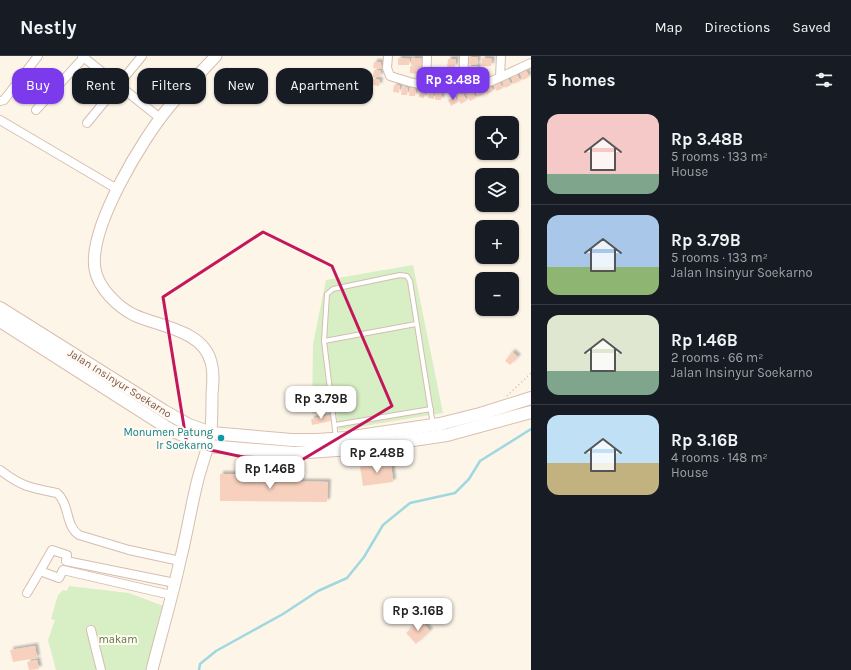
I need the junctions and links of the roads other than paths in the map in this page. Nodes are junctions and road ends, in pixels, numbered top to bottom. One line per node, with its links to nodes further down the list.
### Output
1 (38, 56): 16 (street)
2 (84, 56): 10 (street); 18 (street)
3 (142, 56): 11 (street)
4 (216, 56): 19 (street)
5 (388, 56): 13 (street)
6 (427, 56): 13 (street)
7 (464, 56): 14 (street)
8 (501, 56): 12 (street)
9 (531, 63): 12 (street)
10 (98, 68)
11 (129, 72)
12 (500, 76): 14 (street)
13 (426, 86): 14 (street)
14 (463, 89)
15 (129, 94): 19 (street)
16 (0, 102)
17 (102, 104): 21 (street)
18 (36, 110)
19 (160, 118): 22 (street)
20 (0, 120): 22 (street)
21 (87, 123)
22 (118, 189): 31 (street)
23 (0, 308): 31 (main road, Jalan Insinyur Soekarno)
24 (0, 321): 33 (main road, Jalan Insinyur Soekarno)
25 (416, 324): 26 (lane); 26 (lane); 28 (lane)
26 (324, 341): 29 (lane)
27 (530, 405): 30 (main road, Jalan Insinyur Soekarno); 33 (main road, Jalan Insinyur Soekarno)
28 (430, 409): 29 (lane); 30 (lane)
29 (335, 425): 32 (lane)
30 (433, 425): 32 (main road, Jalan Insinyur Soekarno)
31 (211, 433): 32 (main road, Jalan Insinyur Soekarno); 33 (street)
32 (336, 438)
33 (208, 446): 35 (street)
34 (0, 470): 35 (street)
35 (180, 561): 38 (street)
36 (64, 566): 37 (street); 37 (street); 38 (street); 40 (street)
37 (40, 571): 39 (street)
38 (175, 583): 40 (street)
39 (27, 593)
40 (171, 595): 43 (street)
41 (91, 630): 42 (street)
42 (101, 670)
43 (152, 670)

